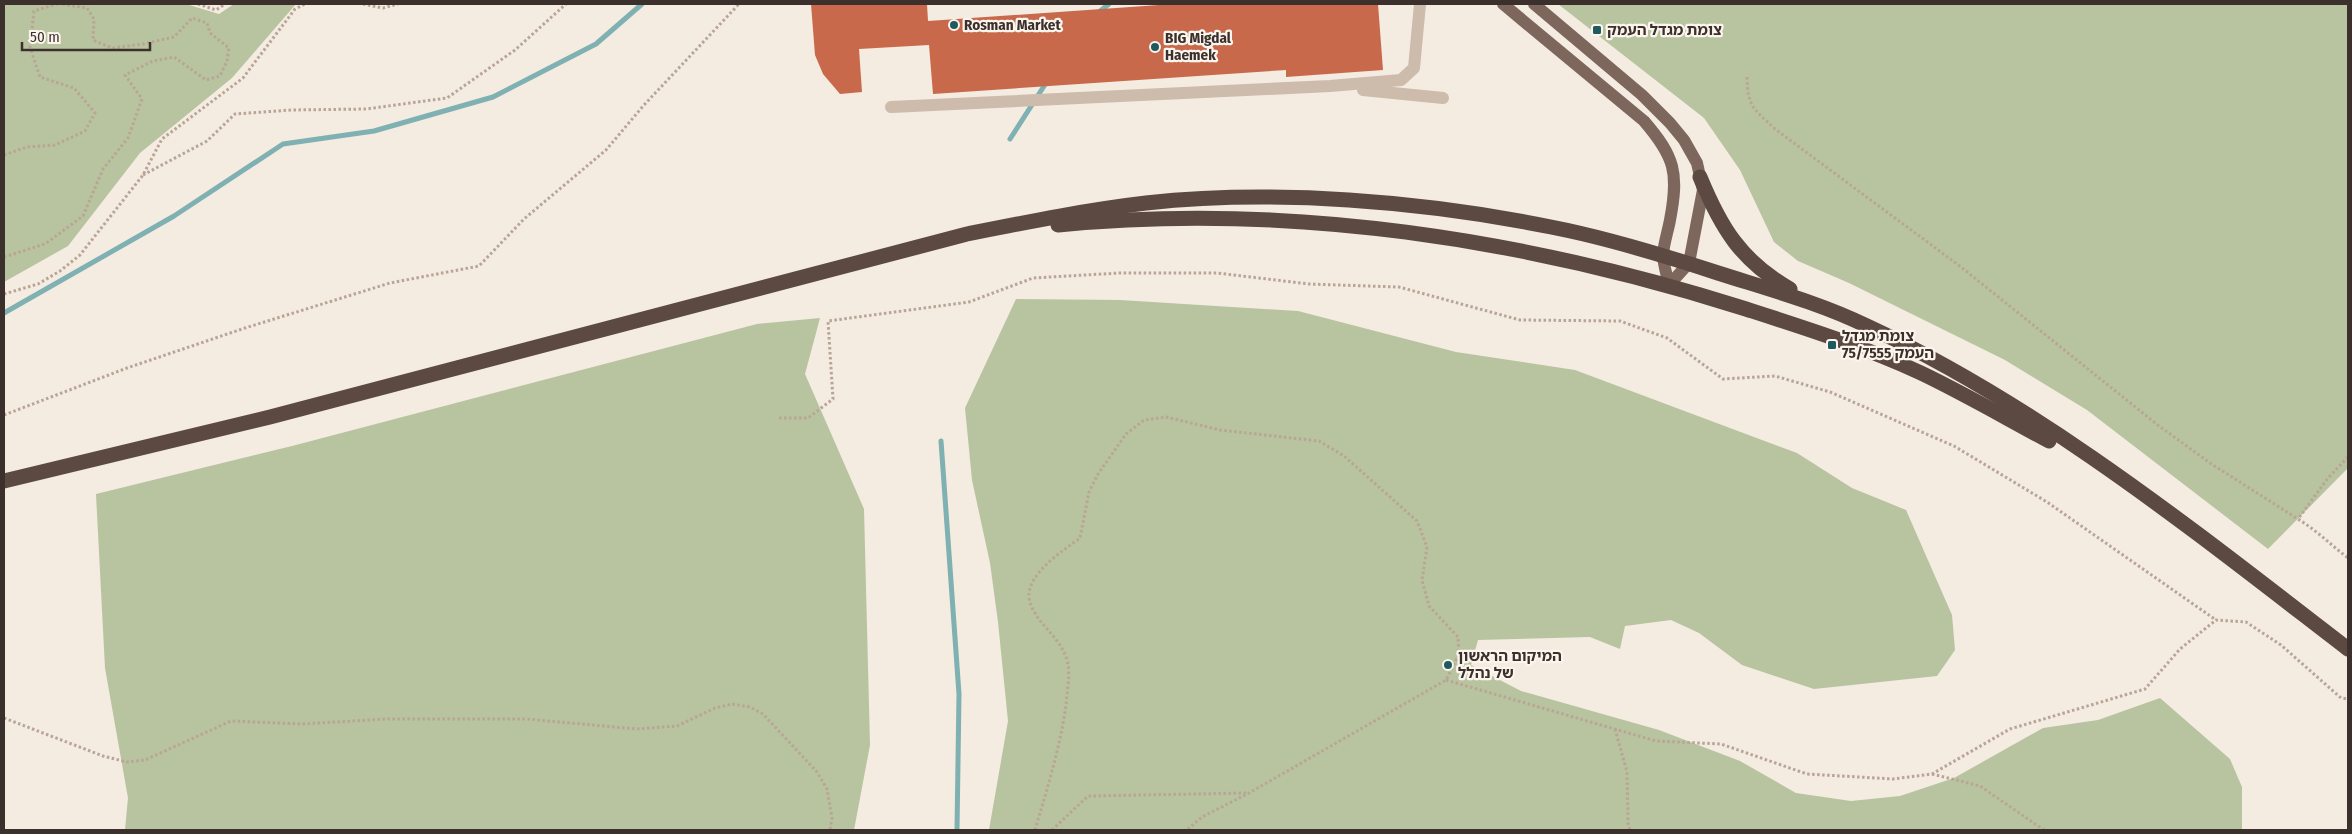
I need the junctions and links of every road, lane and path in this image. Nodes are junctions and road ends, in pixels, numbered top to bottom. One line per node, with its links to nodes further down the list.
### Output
1 (57, 4): 17 (path)
2 (61, 4): 22 (path)
3 (198, 4): 4 (path)
4 (226, 4)
5 (305, 4): 18 (path)
6 (363, 4): 7 (path)
7 (398, 4)
8 (566, 4): 18 (path)
9 (740, 4): 27 (path)
10 (1420, 4): 14 (lane)
11 (1503, 4): 21 (main road)
12 (1534, 4): 19 (main road)
13 (1747, 77): 32 (path)
14 (1330, 86): 15 (lane); 16 (lane)
15 (1443, 98)
16 (891, 107)
17 (4, 155)
18 (143, 175): 25 (path)
19 (1700, 177): 23 (main road); 26 (highway)
20 (967, 234): 21 (highway); 24 (highway); 31 (highway)
21 (1663, 255): 23 (highway); 24 (main road)
22 (4, 257)
23 (1689, 263): 24 (main road); 26 (highway)
24 (1669, 285): 30 (highway)
25 (4, 294)
26 (1826, 309): 30 (highway)
27 (4, 415)
28 (779, 418): 34 (path)
29 (2348, 457): 32 (path)
30 (2122, 478): 35 (highway)
31 (4, 481)
32 (2298, 519): 33 (path)
33 (2348, 558)
34 (2216, 620): 37 (path); 40 (path)
35 (2348, 649)
36 (1446, 680): 39 (path); 41 (path); 43 (path)
37 (2348, 699)
38 (4, 718): 42 (path)
39 (1615, 729): 40 (path); 46 (path)
40 (1932, 774): 47 (path)
41 (1249, 793): 44 (path); 45 (path)
42 (830, 830)
43 (1035, 830)
44 (1052, 830)
45 (1187, 830)
46 (1630, 830)
47 (2044, 830)

